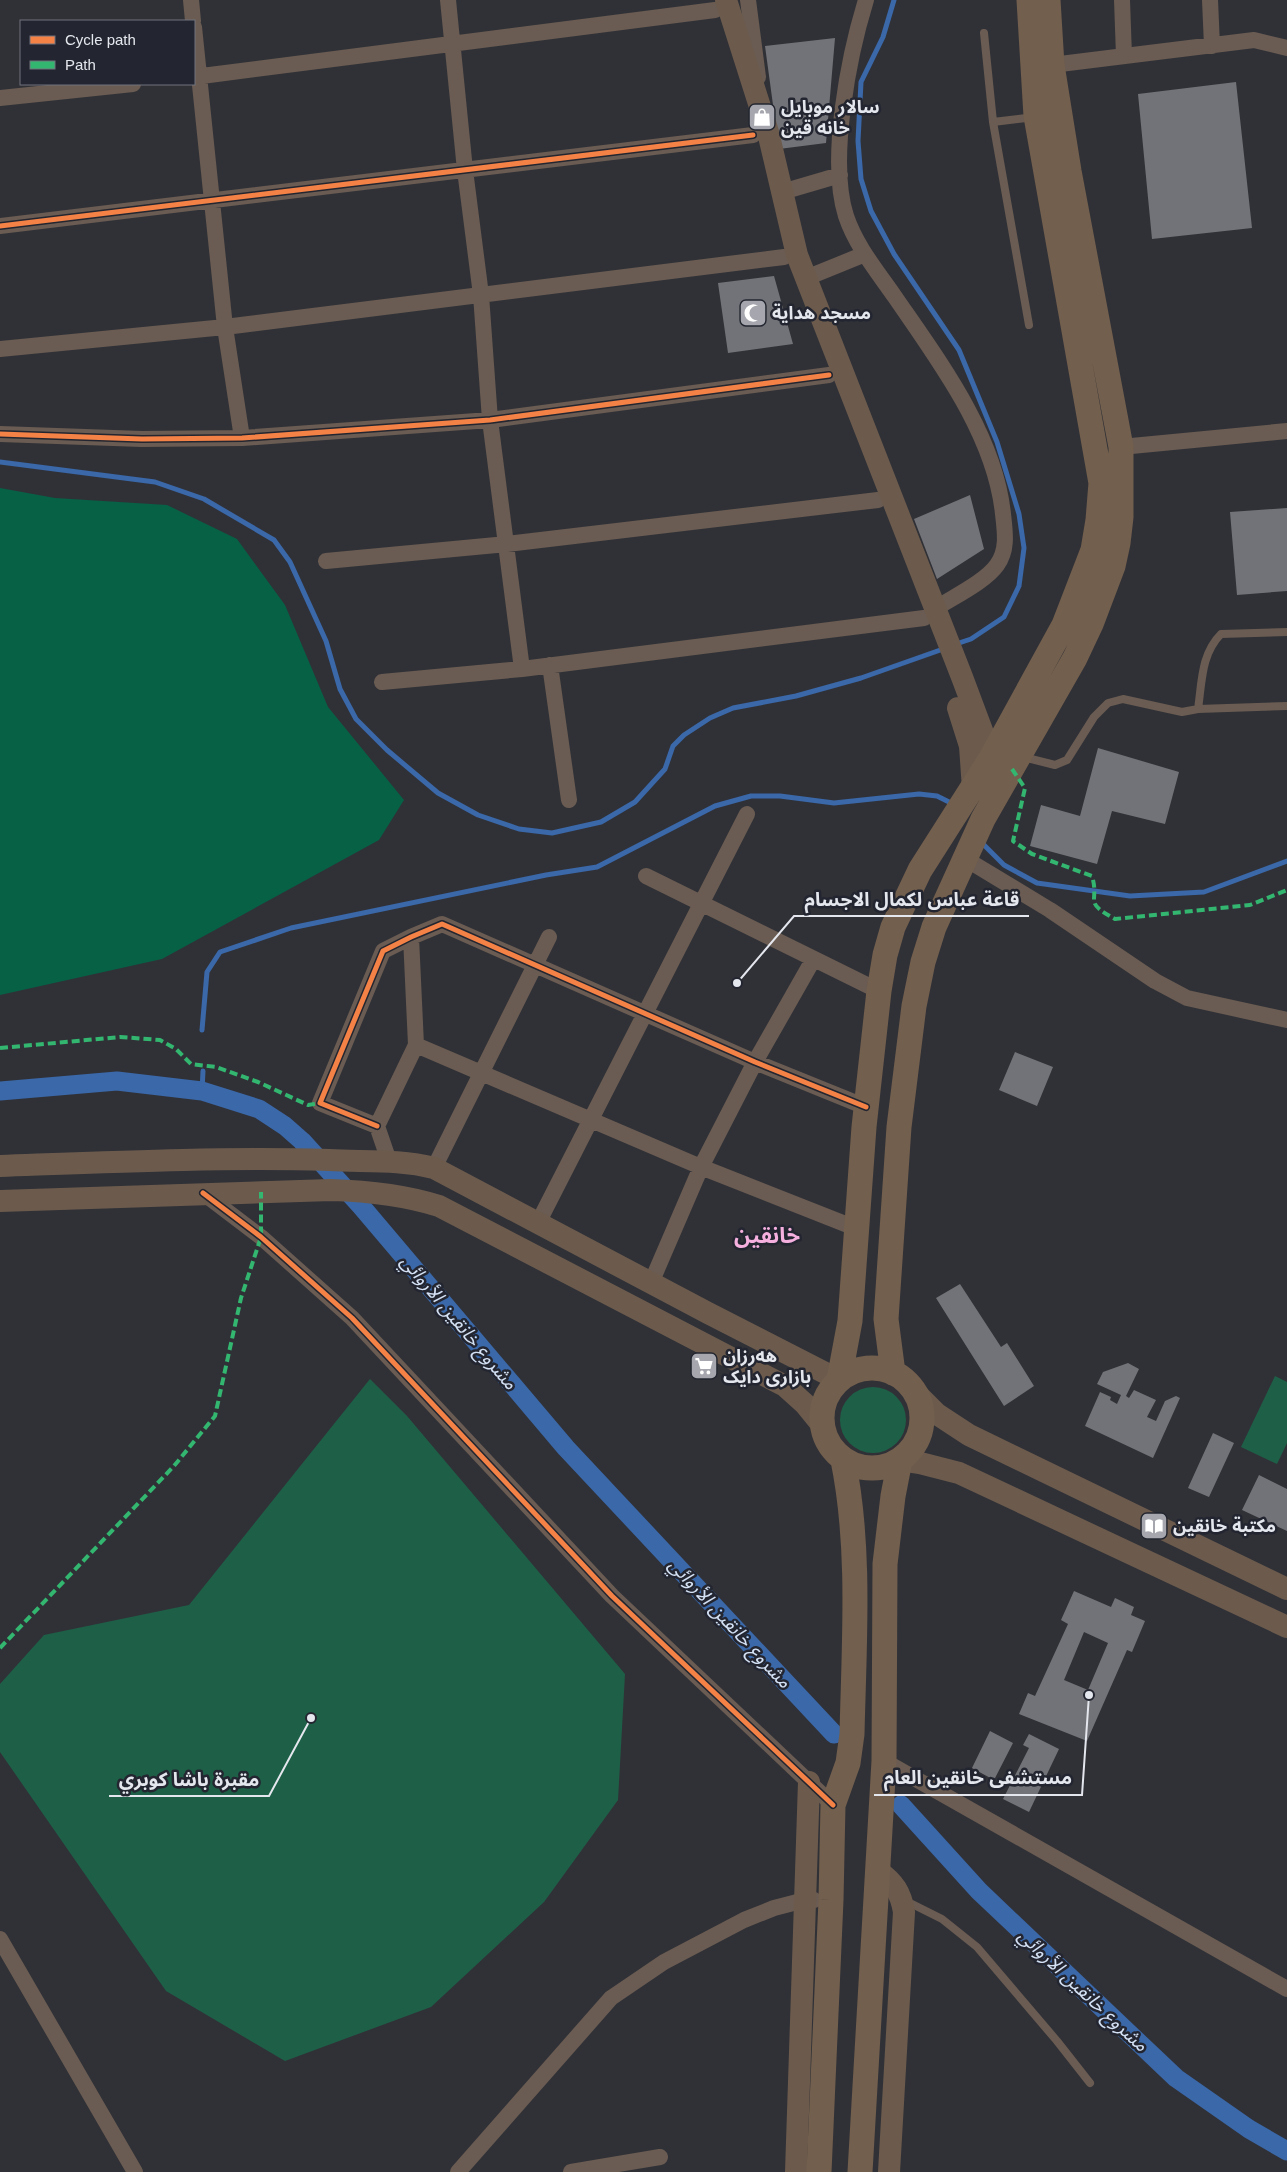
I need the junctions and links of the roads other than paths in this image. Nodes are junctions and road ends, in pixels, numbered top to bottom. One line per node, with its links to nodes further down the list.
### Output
1 (191, 0): 10 (street)
2 (448, 0): 12 (street)
3 (748, 0): 23 (street)
4 (866, 0): 25 (street)
5 (1029, 0): 21 (main road)
6 (1048, 0): 17 (main road)
7 (1122, 0): 16 (street)
8 (1210, 0): 13 (street)
9 (717, 3): 12 (street); 23 (main road)
10 (193, 20)
11 (984, 33): 22 (lane)
12 (452, 44): 18 (street); 24 (street)
13 (1212, 46): 14 (street); 16 (street)
14 (1287, 48)
15 (195, 52): 18 (street)
16 (1124, 56): 17 (street)
17 (1052, 65): 41 (main road)
18 (196, 77): 27 (street)
19 (123, 85): 20 (street)
20 (0, 98)
21 (1036, 116): 22 (lane); 54 (main road)
22 (993, 122): 33 (lane)
23 (758, 127): 24 (street); 26 (main road); 30 (main road)
24 (465, 170): 27 (street); 32 (street)
25 (840, 175): 26 (street); 29 (street)
26 (782, 192): 31 (main road)
27 (212, 202): 28 (street); 34 (street)
28 (0, 226)
29 (865, 254): 31 (street); 45 (street)
30 (784, 257): 32 (street); 36 (main road)
31 (806, 278): 45 (main road)
32 (481, 295): 34 (street); 37 (street)
33 (1029, 325)
34 (225, 327): 35 (street); 40 (street)
35 (0, 349)
36 (829, 374): 37 (street); 42 (main road)
37 (490, 420): 40 (street); 43 (street)
38 (1287, 431): 41 (street)
39 (0, 434): 40 (street)
40 (242, 438)
41 (1121, 448): 53 (main road)
42 (878, 500): 43 (street); 45 (main road)
43 (508, 544): 44 (street); 48 (street)
44 (326, 561)
45 (931, 618): 47 (street); 49 (main road)
46 (1287, 632): 52 (lane)
47 (550, 665): 48 (street); 57 (street)
48 (522, 669): 50 (street)
49 (955, 680): 54 (main road); 56 (main road)
50 (382, 682)
51 (1287, 706): 52 (lane)
52 (1198, 708): 53 (lane)
53 (1019, 756): 55 (main road)
54 (990, 760): 55 (main road); 56 (main road)
55 (998, 792): 59 (main road)
56 (970, 793): 64 (main road)
57 (569, 800)
58 (747, 814): 61 (street)
59 (967, 851): 66 (main road); 70 (street)
60 (646, 876): 61 (street)
61 (700, 905): 65 (street); 69 (street)
62 (411, 936): 67 (street); 71 (street); 76 (street)
63 (549, 937): 67 (street)
64 (885, 955): 66 (main road); 68 (main road)
65 (813, 960): 68 (street); 72 (street)
66 (923, 962): 77 (main road)
67 (534, 963): 69 (street); 73 (street)
68 (879, 992): 74 (main road)
69 (645, 1013): 72 (street); 75 (street)
70 (1287, 1020)
71 (416, 1045): 73 (street); 76 (street)
72 (755, 1062): 74 (street); 80 (street)
73 (482, 1074): 75 (street); 81 (street)
74 (865, 1117): 77 (main road); 86 (main road)
75 (590, 1120): 80 (street); 85 (street)
76 (377, 1126): 78 (street)
77 (899, 1127): 88 (main road)
78 (389, 1161): 79 (main road); 81 (main road)
79 (0, 1166)
80 (701, 1166): 86 (street); 87 (street)
81 (434, 1168): 84 (main road); 85 (main road)
82 (203, 1193): 83 (main road); 84 (main road); 97 (street)
83 (0, 1201)
84 (424, 1201): 91 (main road)
85 (538, 1223): 87 (main road)
86 (858, 1229): 89 (main road)
87 (651, 1283): 89 (main road)
88 (893, 1373): 89 (main road); 90 (main road)
89 (839, 1380): 91 (main road)
90 (912, 1389): 93 (main road); 94 (main road)
91 (822, 1425): 92 (main road)
92 (843, 1460): 93 (main road); 98 (main road)
93 (900, 1460): 95 (main road); 96 (main road)
94 (1287, 1589)
95 (1287, 1627)
96 (884, 1761): 99 (main road); 104 (street)
97 (809, 1782): 98 (street); 101 (main road)
98 (833, 1805): 102 (main road)
99 (878, 1871): 100 (main road); 112 (main road)
100 (902, 1899): 105 (lane); 113 (main road)
101 (805, 1900): 102 (street); 108 (street); 110 (main road)
102 (831, 1900): 111 (main road)
103 (0, 1939): 107 (street)
104 (1287, 1989)
105 (1090, 2084)
106 (660, 2157): 109 (street)
107 (135, 2172)
108 (458, 2172)
109 (571, 2172)
110 (796, 2172)
111 (819, 2172)
112 (860, 2172)
113 (889, 2172)

